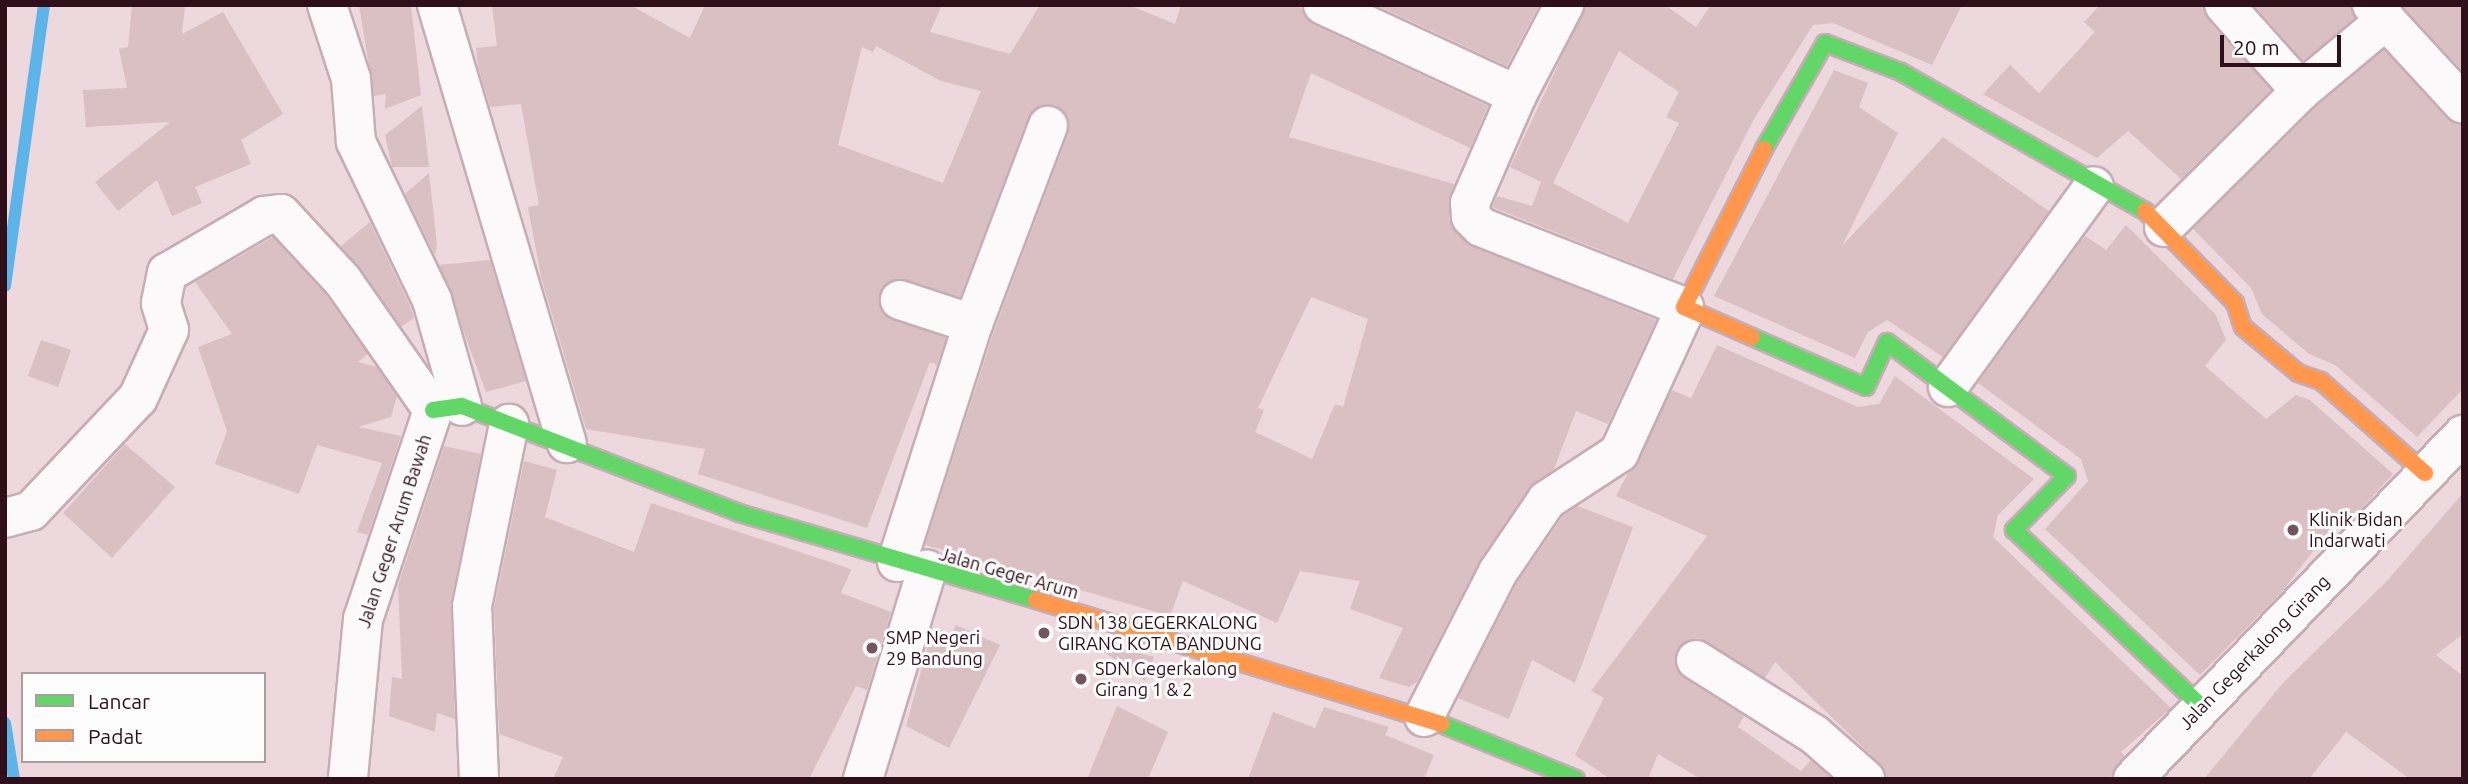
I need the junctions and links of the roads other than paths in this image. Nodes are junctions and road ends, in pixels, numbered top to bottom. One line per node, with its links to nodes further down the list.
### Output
1 (327, 5): 17 (street)
2 (437, 5): 20 (street)
3 (1323, 5): 8 (street)
4 (1564, 5): 8 (street)
5 (2224, 5): 7 (street)
6 (2379, 13): 7 (street); 9 (street)
7 (2301, 91): 12 (street)
8 (1517, 95): 14 (street)
9 (2463, 104)
10 (1048, 126): 15 (street)
11 (2094, 186): 12 (street); 14 (street); 16 (street)
12 (2164, 227): 21 (street)
13 (900, 300): 15 (street)
14 (1684, 307): 16 (street); 26 (street)
15 (973, 324): 23 (street)
16 (1948, 387): 25 (street)
17 (448, 408): 18 (street, Jalan Geger Arum); 22 (street); 27 (street, Jalan Geger Arum Bawah)
18 (509, 425): 20 (street, Jalan Geger Arum); 28 (street)
19 (2463, 435): 21 (street, Jalan Gegerkalong Girang)
20 (567, 443): 23 (street, Jalan Geger Arum)
21 (2425, 473): 25 (street, Jalan Gegerkalong Girang)
22 (8, 519)
23 (912, 566): 26 (street, Jalan Geger Arum); 29 (street)
24 (1696, 660): 31 (street)
25 (2202, 707): 32 (street, Jalan Gegerkalong Girang)
26 (1424, 717): 30 (street, Jalan Geger Arum)
27 (348, 779)
28 (479, 779)
29 (863, 779)
30 (1576, 779)
31 (1865, 779)
32 (2133, 779)

